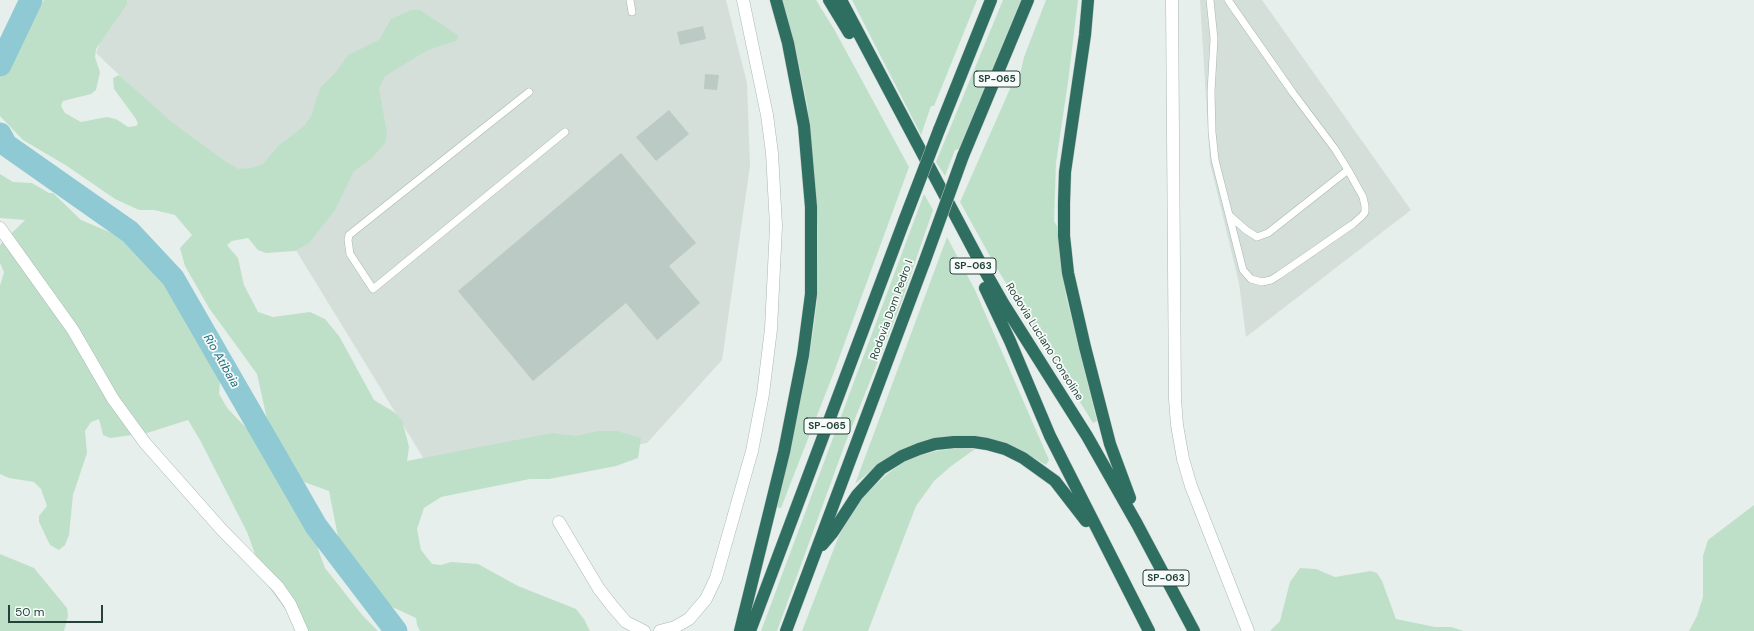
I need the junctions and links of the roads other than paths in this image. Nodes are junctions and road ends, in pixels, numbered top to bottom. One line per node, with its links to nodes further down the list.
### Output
1 (630, 0): 12 (lane)
2 (743, 0): 24 (street)
3 (776, 0): 25 (highway)
4 (829, 0): 20 (highway, Rodovia Luciano Consoline / SP-063)
5 (842, 0): 19 (highway, Rodovia Luciano Consoline / SP-063)
6 (991, 0): 26 (highway, Rodovia Dom Pedro I / SP-065, bridge)
7 (1028, 0): 21 (highway, Rodovia Dom Pedro I / SP-065, bridge)
8 (1088, 0): 19 (highway)
9 (1172, 0): 30 (street)
10 (1210, 0): 16 (lane)
11 (1228, 0): 15 (lane)
12 (632, 12)
13 (529, 92): 14 (lane)
14 (565, 132)
15 (1348, 170): 16 (lane); 16 (lane)
16 (1230, 216)
17 (0, 228): 22 (street)
18 (559, 522): 23 (street)
19 (1137, 524): 29 (highway, Rodovia Luciano Consoline / SP-063)
20 (1102, 539): 21 (highway); 28 (highway, Rodovia Luciano Consoline / SP-063)
21 (817, 550): 27 (highway, Rodovia Dom Pedro I / SP-065)
22 (302, 631)
23 (644, 631)
24 (660, 631)
25 (740, 631)
26 (750, 631)
27 (786, 631)
28 (1149, 631)
29 (1194, 631)
30 (1248, 631)

